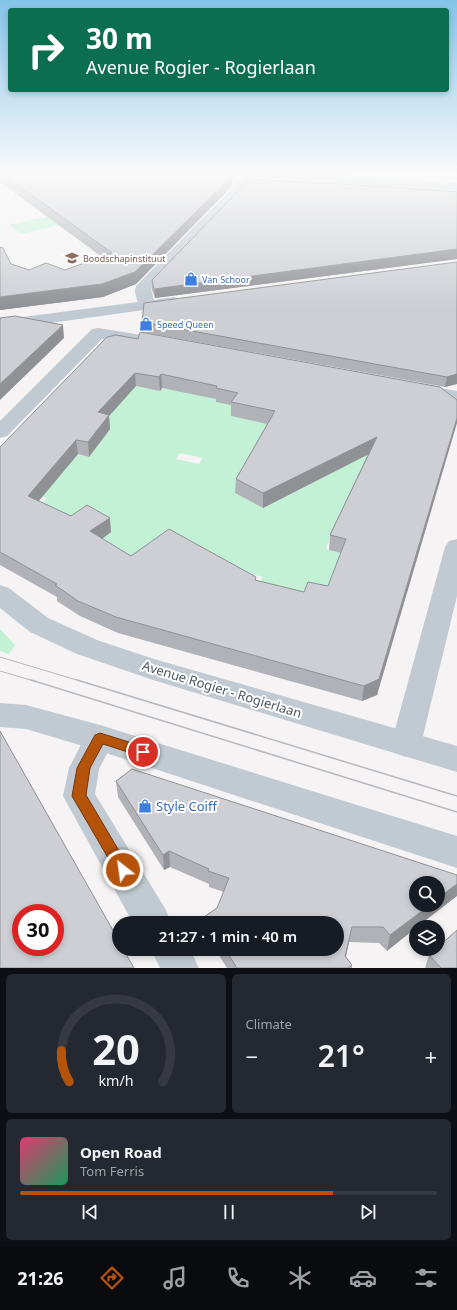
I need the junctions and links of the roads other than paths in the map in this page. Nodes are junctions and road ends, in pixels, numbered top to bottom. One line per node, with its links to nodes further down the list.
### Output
1 (211, 217): 3 (street)
2 (190, 300): 3 (street)
3 (148, 305): 4 (street)
4 (0, 325)
5 (184, 347): 8 (street)
6 (410, 388): 7 (street)
7 (457, 397)
8 (0, 432)
9 (457, 547): 13 (street)
10 (0, 594): 13 (street, Avenue Rogier - Rogierlaan)
11 (0, 715): 12 (street)
12 (100, 738): 15 (street); 16 (street)
13 (406, 744): 14 (street, Avenue Rogier - Rogierlaan)
14 (457, 759)
15 (457, 852)
16 (150, 916)
17 (173, 956): 18 (street)
18 (180, 968)

